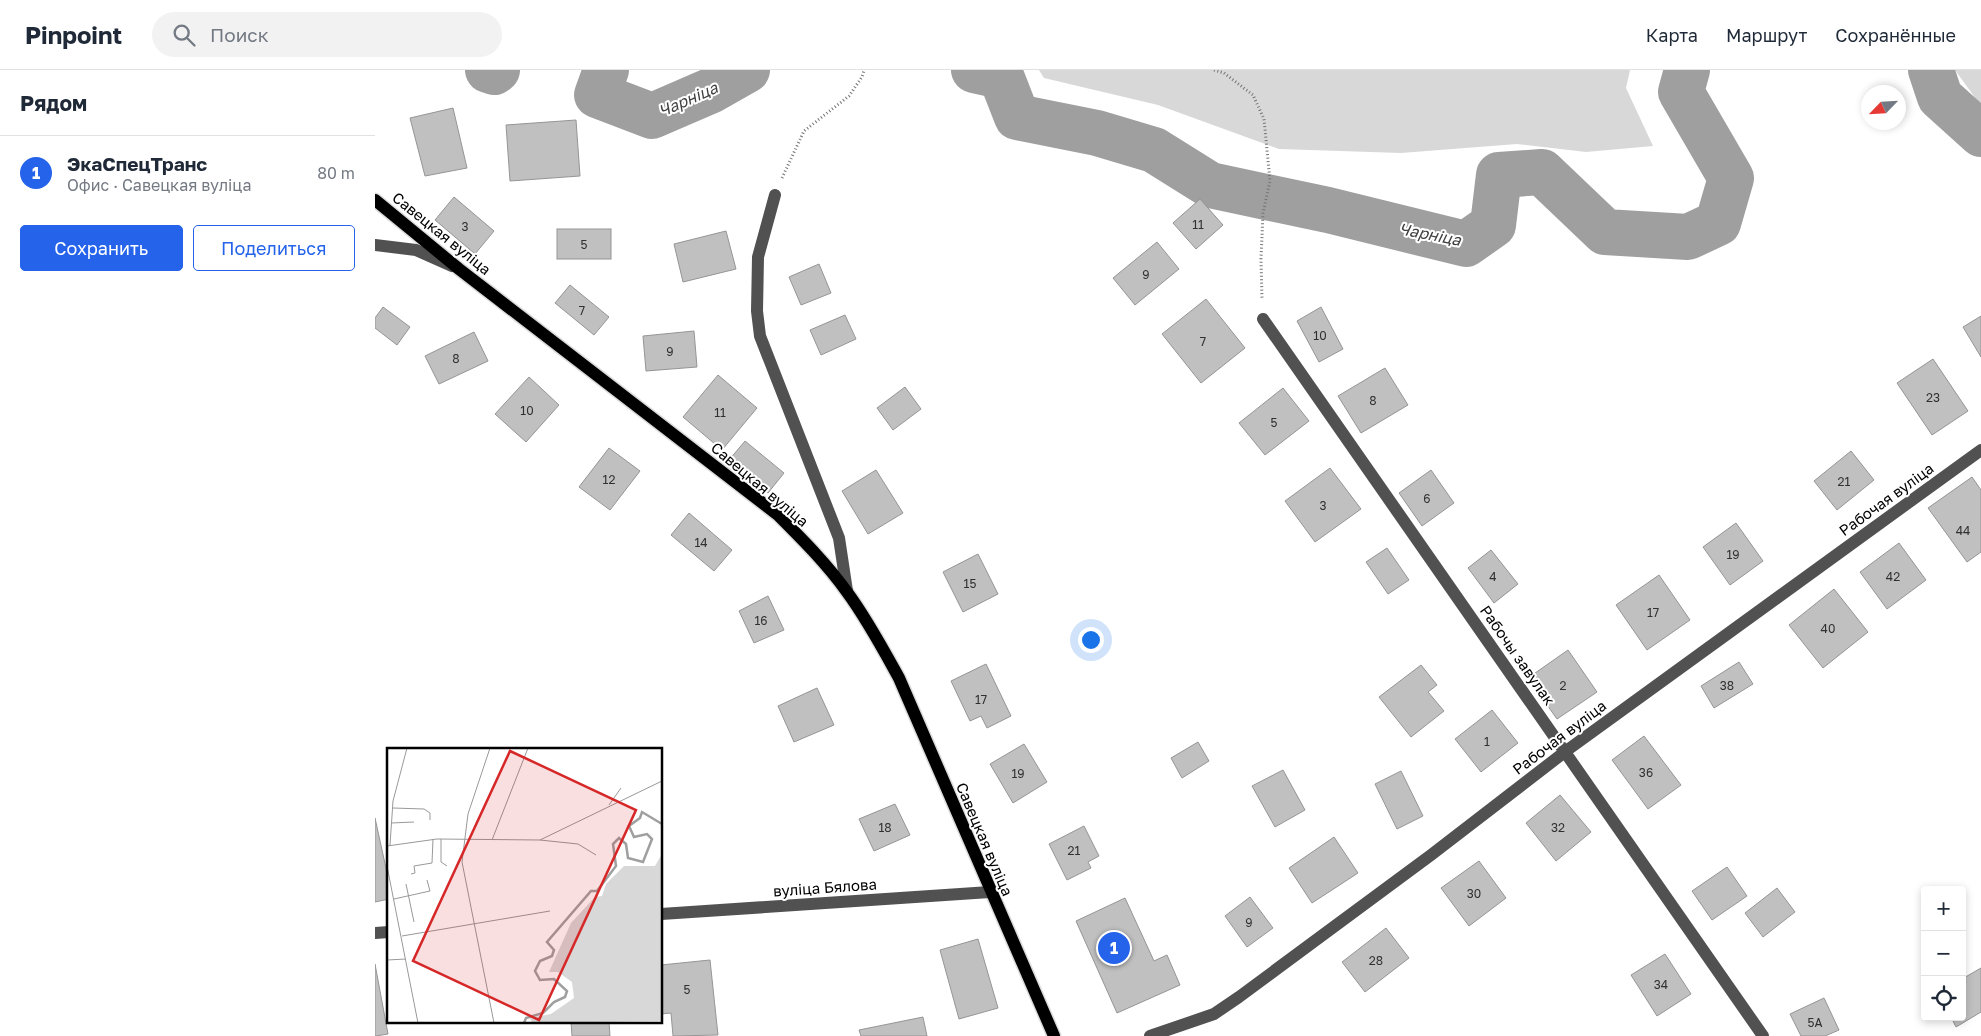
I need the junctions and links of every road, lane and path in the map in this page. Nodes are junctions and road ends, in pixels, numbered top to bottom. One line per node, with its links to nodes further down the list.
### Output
1 (864, 70): 3 (path)
2 (1214, 70): 7 (path)
3 (775, 195): 9 (street)
4 (375, 200): 6 (main road, Савецкая вуліца)
5 (375, 245): 6 (street)
6 (459, 269): 9 (main road, Савецкая вуліца)
7 (1263, 318): 10 (street, Рабочы завулак)
8 (1981, 450): 10 (street, Рабочая вуліца)
9 (847, 591): 11 (main road, Савецкая вуліца)
10 (1565, 752): 14 (street, Рабочая вуліца); 15 (street, Рабочы завулак)
11 (990, 892): 12 (street, вуліца Бялова); 13 (main road, Савецкая вуліца)
12 (663, 914)
13 (1054, 1036)
14 (1150, 1036)
15 (1763, 1036)

